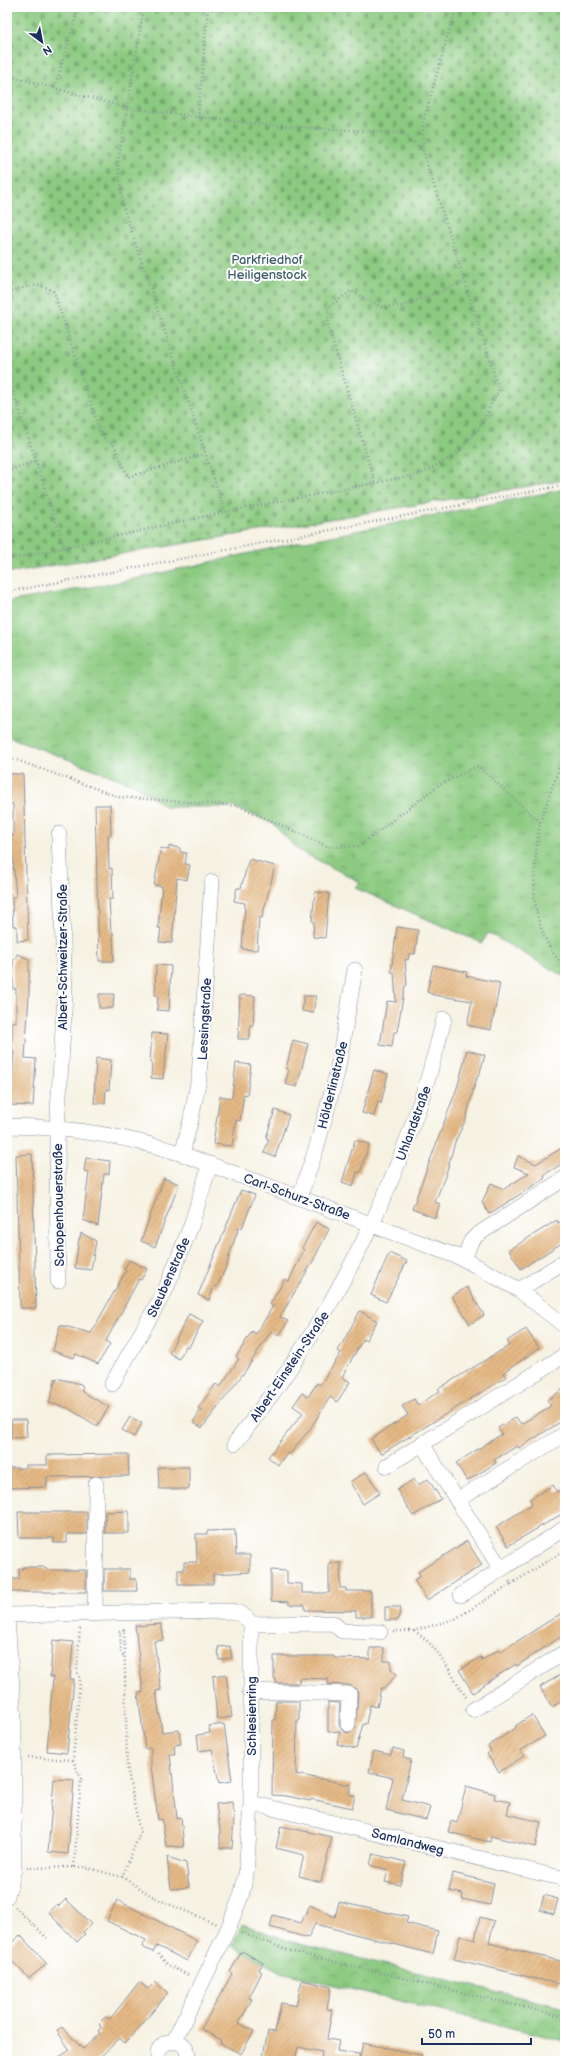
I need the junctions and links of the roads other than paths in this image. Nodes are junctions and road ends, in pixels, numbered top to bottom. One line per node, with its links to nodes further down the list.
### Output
1 (59, 834): 6 (street, Albert-Schweitzer-Straße)
2 (212, 882): 7 (street, Lessingstraße)
3 (355, 970): 10 (street, Hölderlinstraße)
4 (444, 1020): 11 (street, Uhlandstraße)
5 (7, 1126): 6 (street, Carl-Schurz-Straße)
6 (57, 1128): 7 (street, Carl-Schurz-Straße); 14 (street, Schopenhauerstraße)
7 (182, 1154): 8 (street, Carl-Schurz-Straße)
8 (210, 1164): 10 (street, Carl-Schurz-Straße); 18 (street, Steubenstraße)
9 (565, 1178): 12 (street)
10 (300, 1196): 11 (street, Carl-Schurz-Straße)
11 (371, 1223): 12 (street, Carl-Schurz-Straße); 20 (street, Albert-Einstein-Straße)
12 (464, 1259): 15 (street, Carl-Schurz-Straße)
13 (565, 1261): 15 (street)
14 (58, 1281)
15 (519, 1290): 16 (street, Carl-Schurz-Straße)
16 (565, 1326)
17 (565, 1355): 21 (street)
18 (112, 1384)
19 (565, 1434): 24 (street)
20 (235, 1443)
21 (422, 1444): 22 (street); 24 (street)
22 (387, 1466)
23 (96, 1484): 28 (street)
24 (457, 1500): 26 (street)
25 (565, 1528): 26 (street)
26 (501, 1569): 27 (street)
27 (461, 1594)
28 (88, 1614): 29 (street); 30 (street)
29 (7, 1616): 38 (street)
30 (251, 1624): 31 (street); 33 (street, Schlesienring)
31 (380, 1632)
32 (565, 1652): 34 (street)
33 (250, 1691): 35 (street); 36 (street, Schlesienring)
34 (473, 1710)
35 (348, 1724)
36 (251, 1803): 37 (street, Samlandweg); 39 (street, Schlesienring)
37 (565, 1879)
38 (10, 1901)
39 (174, 2040): 40 (street); 41 (street, Schlesienring)
40 (190, 2060)
41 (159, 2061)

